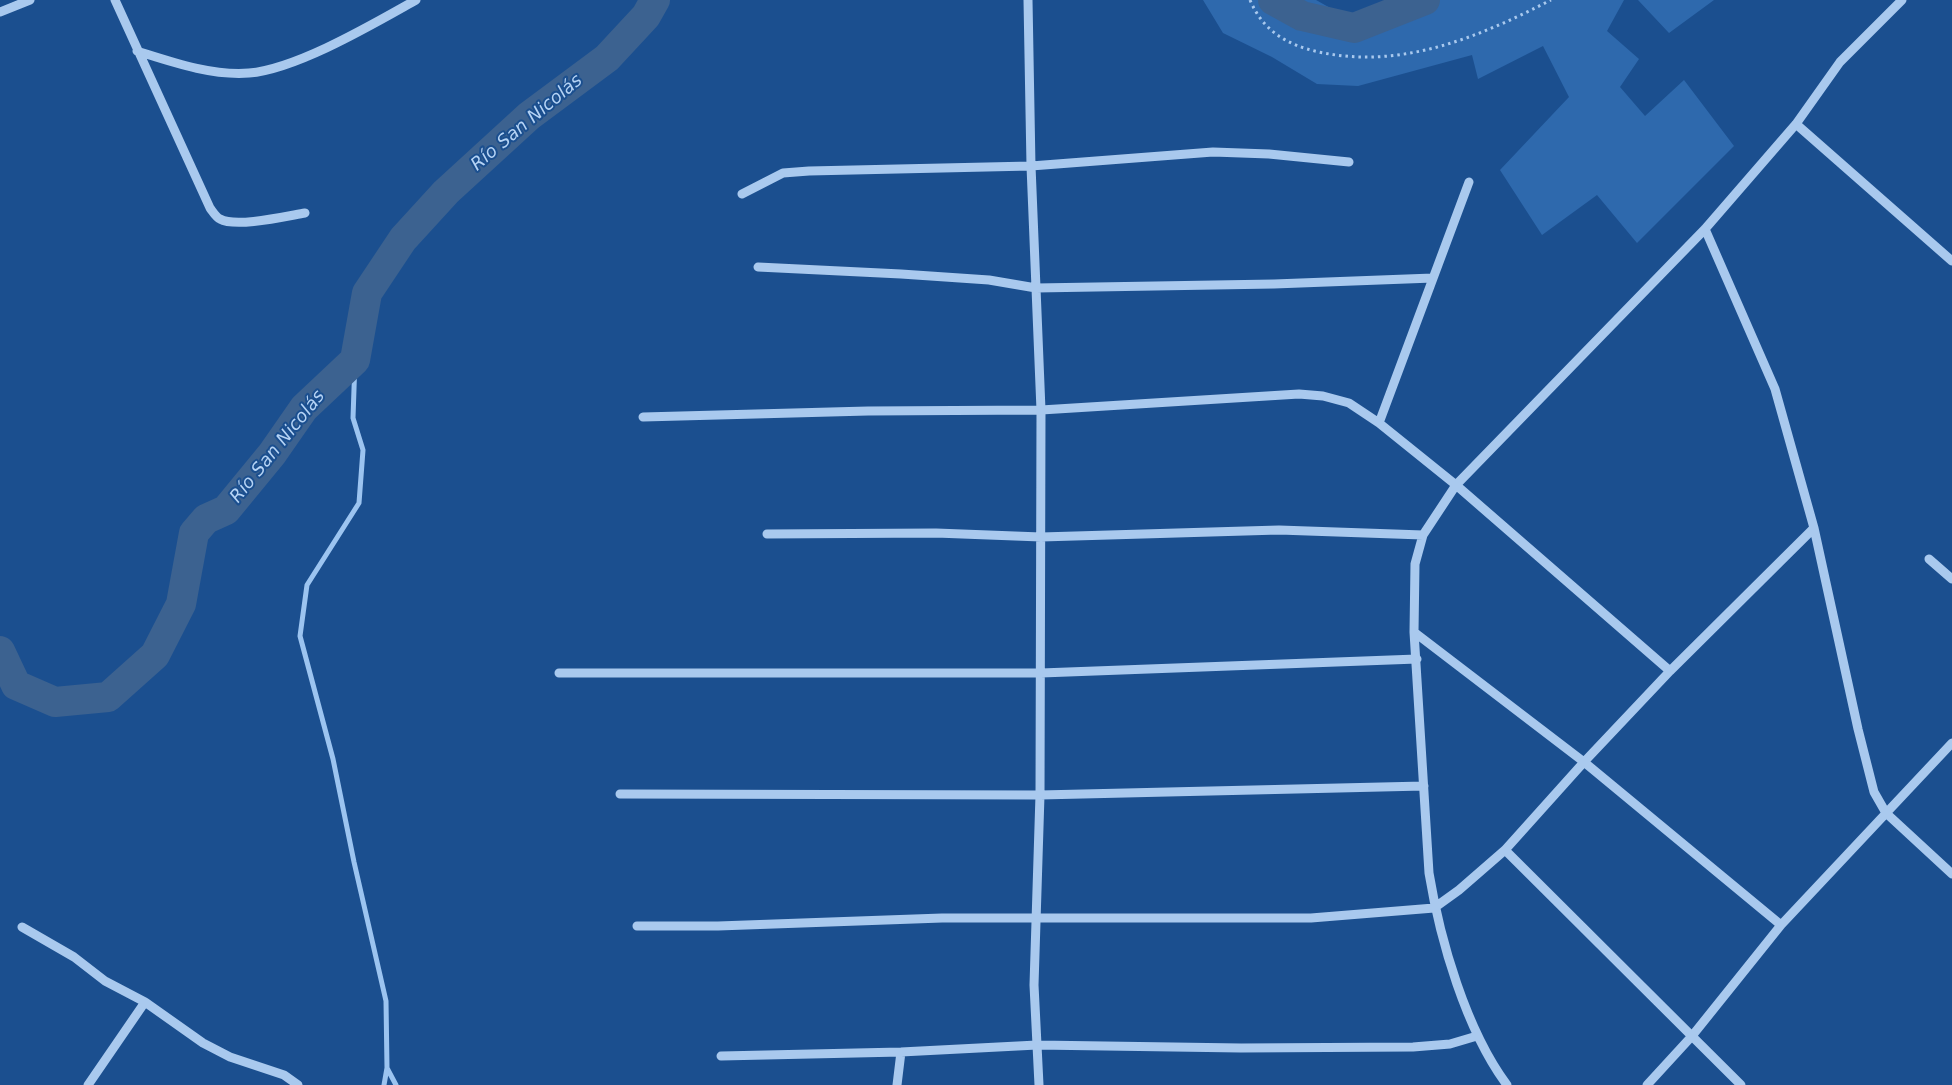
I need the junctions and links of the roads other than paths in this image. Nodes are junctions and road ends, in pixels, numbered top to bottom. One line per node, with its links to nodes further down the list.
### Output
1 (30, 0): 6 (street)
2 (115, 0): 7 (street)
3 (416, 0): 7 (street)
4 (1028, 0): 10 (street)
5 (1902, 0): 8 (street)
6 (0, 12)
7 (137, 51): 13 (street)
8 (1796, 124): 14 (street); 15 (street)
9 (1349, 162): 10 (street)
10 (1031, 166): 12 (street); 18 (street)
11 (1469, 182): 17 (street)
12 (742, 194)
13 (305, 212)
14 (1705, 229): 22 (street); 23 (street)
15 (1952, 261)
16 (758, 267): 18 (street)
17 (1433, 278): 18 (street); 21 (street)
18 (1036, 288): 19 (street)
19 (1041, 410): 20 (street); 21 (street); 26 (street)
20 (643, 417)
21 (1379, 423): 22 (street)
22 (1456, 485): 25 (street); 31 (street)
23 (1814, 528): 31 (street); 39 (street)
24 (767, 534): 26 (street)
25 (1423, 535): 26 (street); 29 (street)
26 (1041, 537): 33 (street)
27 (1929, 559): 28 (street)
28 (1952, 579)
29 (1414, 632): 30 (street); 35 (street)
30 (1416, 660): 33 (street); 36 (street)
31 (1670, 671): 35 (street)
32 (558, 673): 33 (street)
33 (1041, 674): 38 (street)
34 (1952, 743): 39 (street)
35 (1584, 762): 40 (street); 44 (street)
36 (1424, 786): 38 (street); 42 (street)
37 (620, 794): 38 (street)
38 (1040, 795): 43 (street)
39 (1886, 813): 41 (street); 44 (street)
40 (1505, 850): 42 (street); 49 (street)
41 (1951, 869)
42 (1434, 908): 43 (street); 48 (street)
43 (1036, 920): 46 (street); 50 (street)
44 (1781, 925): 49 (street)
45 (22, 926): 47 (street)
46 (637, 926)
47 (145, 1002): 53 (street); 54 (street)
48 (1477, 1036): 50 (street); 57 (street)
49 (1692, 1036): 58 (street); 59 (street)
50 (1037, 1045): 51 (street); 56 (street)
51 (901, 1052): 52 (street); 55 (street)
52 (721, 1056)
53 (88, 1085)
54 (298, 1085)
55 (897, 1085)
56 (1039, 1085)
57 (1507, 1085)
58 (1647, 1085)
59 (1741, 1085)

